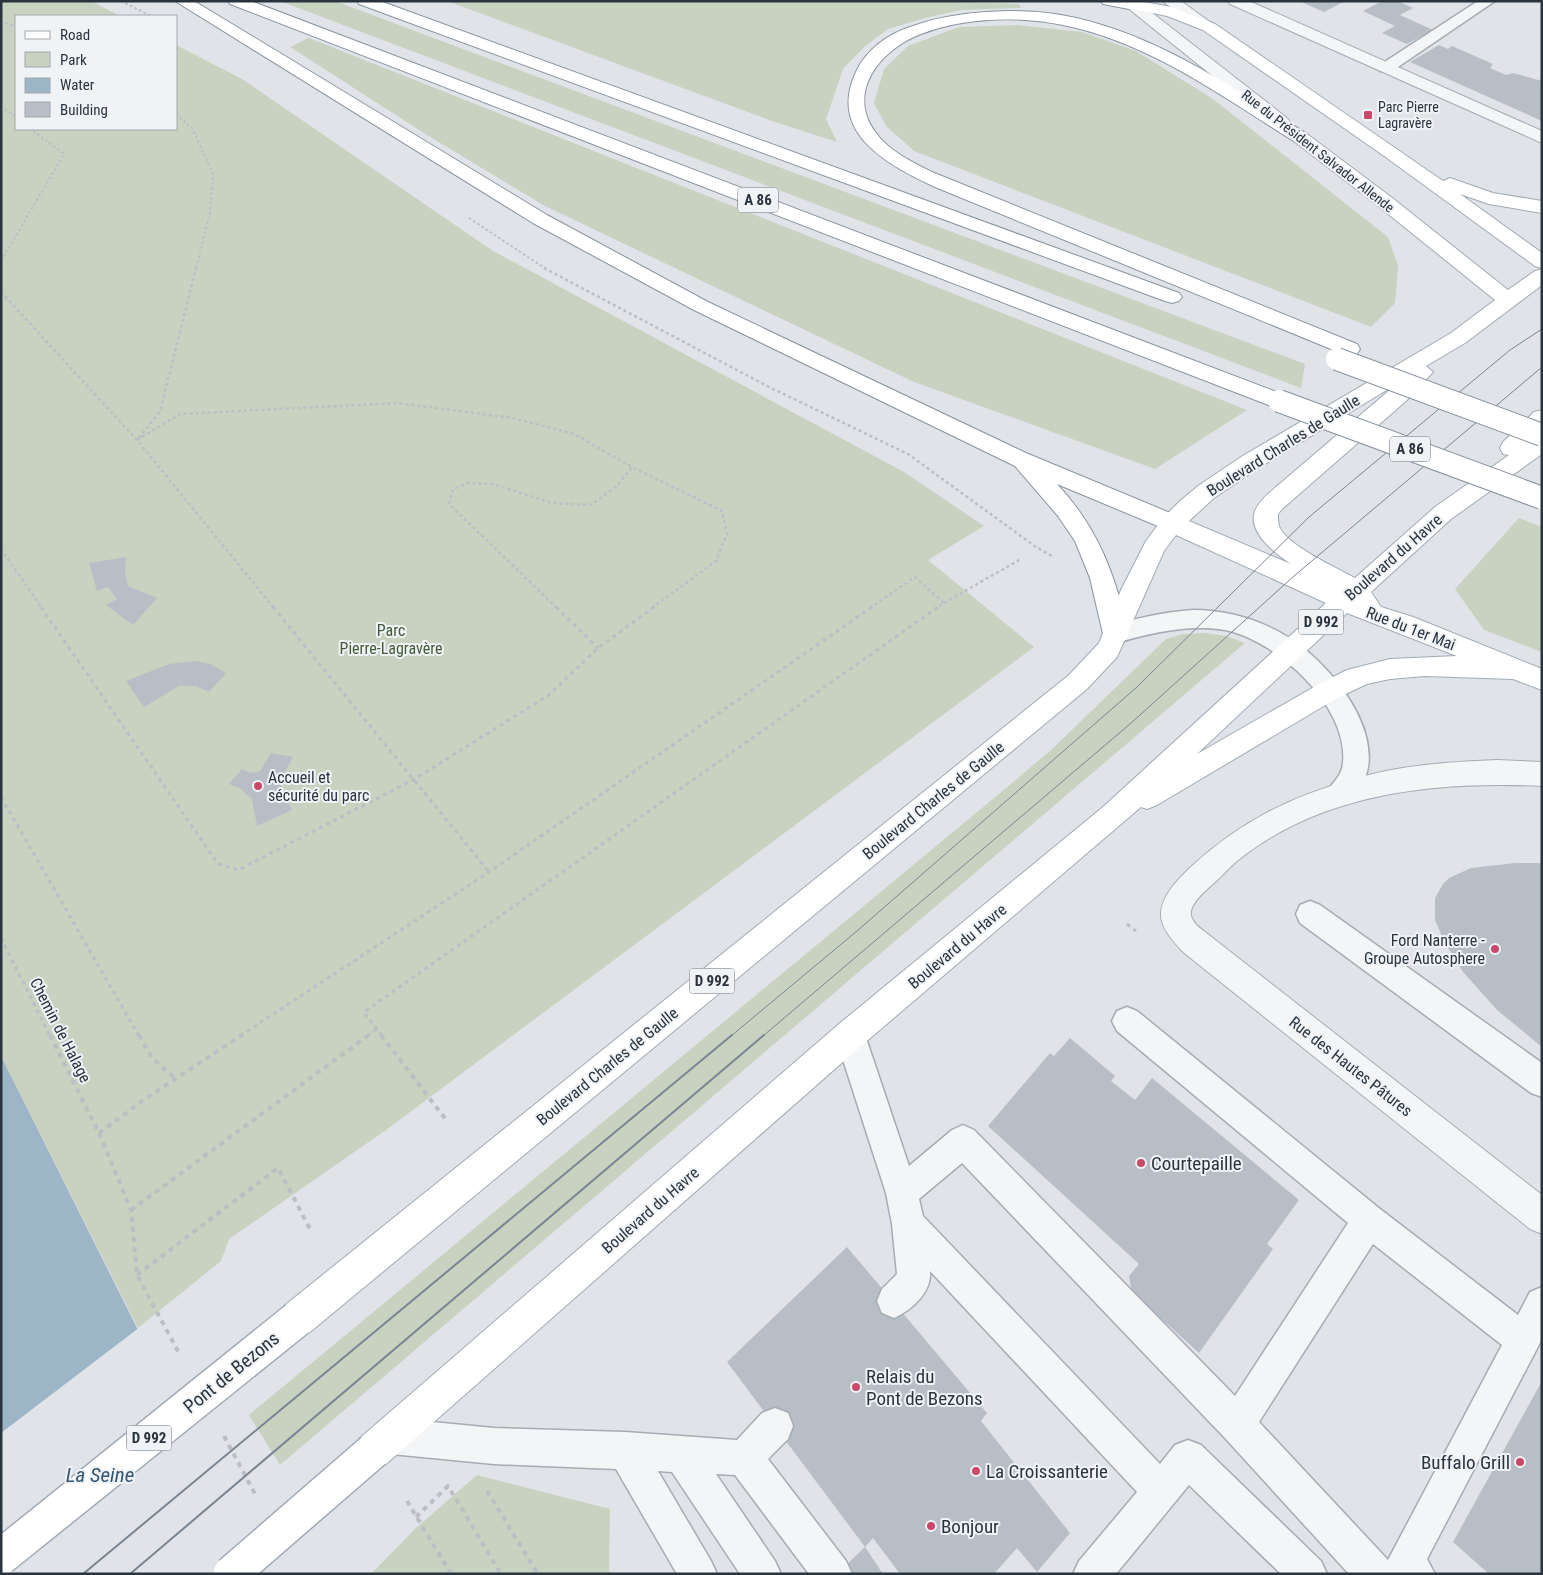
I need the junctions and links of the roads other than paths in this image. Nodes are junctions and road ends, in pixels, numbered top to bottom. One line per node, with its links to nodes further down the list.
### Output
1 (183, 1): 23 (main road, Rue du 1er Mai)
2 (236, 1): 24 (main road, A 86, bridge)
3 (365, 1): 19 (main road)
4 (1109, 1): 8 (main road)
5 (1170, 1): 9 (street)
6 (1236, 1): 10 (street)
7 (1488, 1): 10 (lane)
8 (1128, 2): 9 (main road); 11 (street, Rue du Président Salvador Allende)
9 (1209, 27): 13 (main road)
10 (1386, 68): 12 (street)
11 (1301, 138): 17 (main road, Rue du Président Salvador Allende); 19 (main road)
12 (1542, 138)
13 (1393, 154): 14 (main road); 15 (main road)
14 (1542, 207)
15 (1542, 262)
16 (1542, 275): 17 (main road, Boulevard Charles de Gaulle / D 992)
17 (1509, 301): 18 (main road, Boulevard Charles de Gaulle / D 992)
18 (1458, 338): 26 (main road, Boulevard Charles de Gaulle / D 992); 27 (main road)
19 (1343, 354): 20 (main road); 21 (main road, bridge)
20 (1542, 418): 25 (main road)
21 (1542, 435)
22 (1542, 443): 25 (main road, Boulevard du Havre / D 992)
23 (1018, 459): 26 (main road, Rue du 1er Mai); 28 (main road)
24 (1542, 498)
25 (1443, 513): 27 (main road, Boulevard du Havre / D 992)
26 (1172, 523): 27 (main road, Rue du 1er Mai); 28 (main road, Boulevard Charles de Gaulle / D 992)
27 (1349, 596): 29 (main road, Boulevard du Havre / D 992); 30 (main road, Rue du 1er Mai)
28 (1116, 634): 29 (lane); 45 (main road, Boulevard Charles de Gaulle / D 992)
29 (1290, 651): 32 (lane); 35 (main road, Boulevard du Havre / D 992)
30 (1513, 669): 31 (main road, Rue du 1er Mai); 32 (main road)
31 (1542, 680)
32 (1330, 690): 34 (lane); 35 (main road)
33 (1542, 774): 34 (street)
34 (1338, 795): 41 (street, Rue des Hautes Pâtures)
35 (1113, 816): 38 (main road, Boulevard du Havre / D 992)
36 (1310, 914): 39 (lane)
37 (1126, 1021): 42 (lane)
38 (850, 1035): 40 (lane); 49 (main road, Boulevard du Havre / D 992)
39 (1542, 1082)
40 (905, 1208): 43 (lane); 47 (lane); 53 (lane)
41 (1542, 1217)
42 (1369, 1220): 46 (lane); 47 (lane)
43 (894, 1301)
44 (1542, 1304): 46 (lane)
45 (297, 1319): 54 (main road, Pont de Bezons / D 992, bridge)
46 (1523, 1340): 55 (lane)
47 (1238, 1424): 55 (lane)
48 (775, 1426): 52 (lane)
49 (382, 1444): 50 (lane); 56 (main road, D 992, bridge)
50 (625, 1450): 51 (lane); 57 (lane)
51 (681, 1454): 52 (lane); 58 (lane)
52 (744, 1458): 59 (lane)
53 (1160, 1490): 60 (lane); 61 (lane)
54 (1, 1557)
55 (1399, 1571)
56 (231, 1574)
57 (698, 1574)
58 (762, 1574)
59 (833, 1574)
60 (1092, 1574)
61 (1308, 1574)

